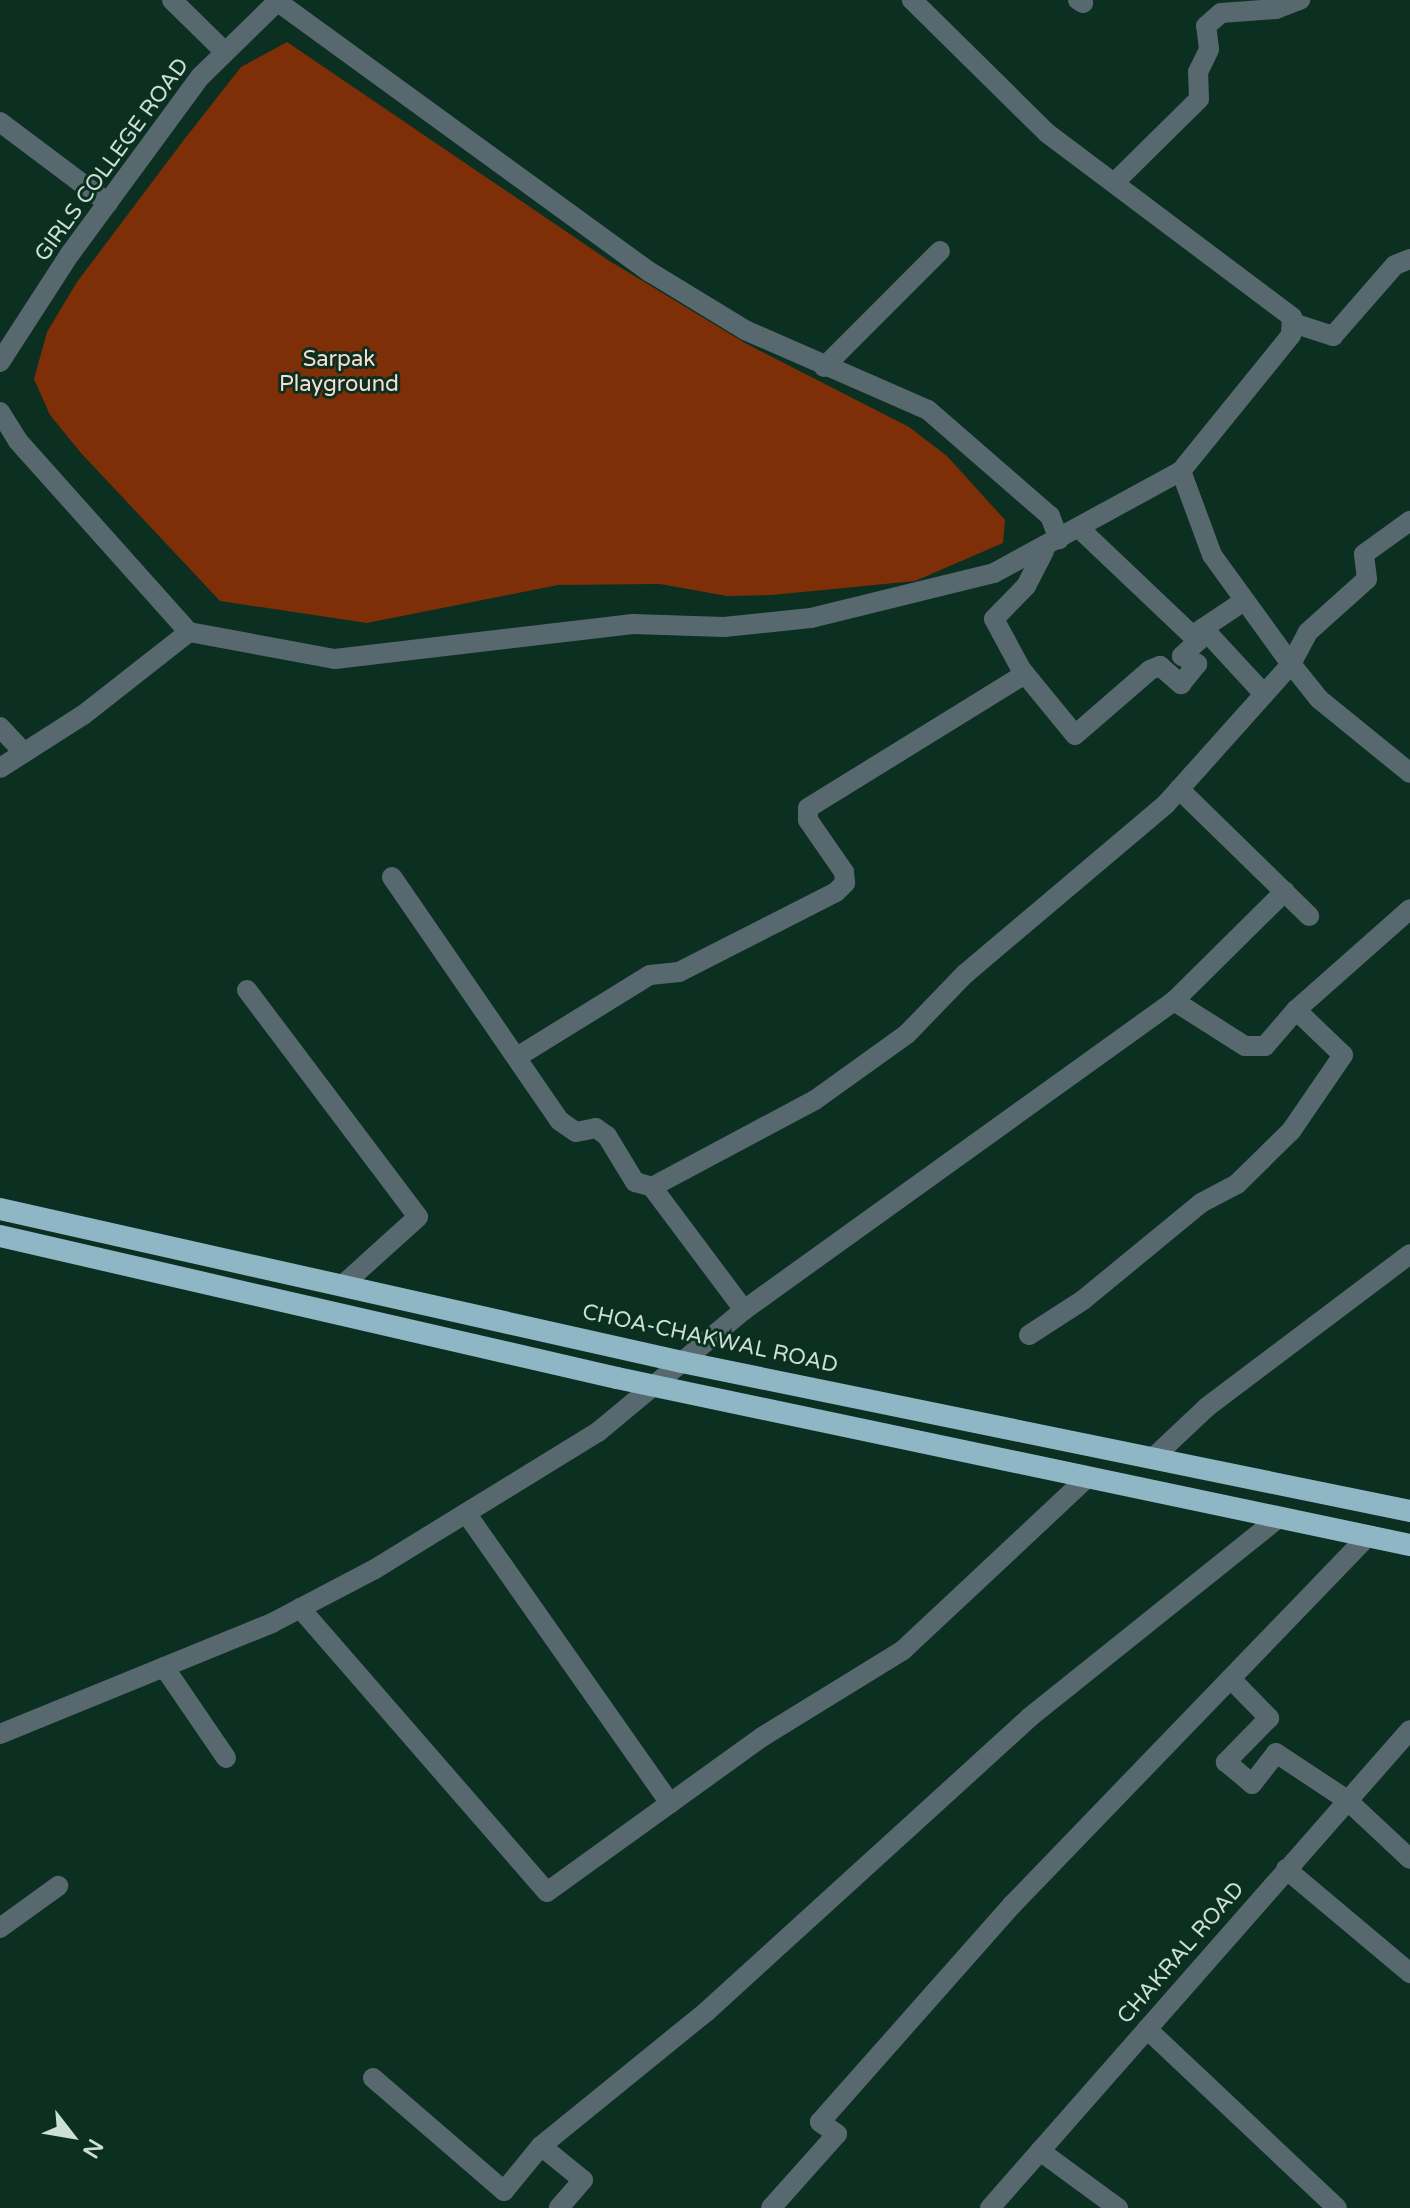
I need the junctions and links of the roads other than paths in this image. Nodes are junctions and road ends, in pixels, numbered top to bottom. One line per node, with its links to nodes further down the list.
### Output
1 (172, 0): 5 (street)
2 (912, 0): 7 (street)
3 (1300, 0): 7 (street)
4 (279, 1): 5 (street, GIRLS COLLEGE ROAD); 13 (street)
5 (225, 52): 8 (street, GIRLS COLLEGE ROAD)
6 (0, 122): 8 (street)
7 (1117, 180): 11 (street)
8 (108, 203): 12 (street, GIRLS COLLEGE ROAD)
9 (940, 251): 13 (street)
10 (1410, 259): 11 (street)
11 (1296, 324): 15 (street)
12 (0, 362)
13 (824, 367): 18 (street)
14 (0, 412): 20 (street)
15 (1181, 471): 17 (street); 19 (street)
16 (1410, 521): 22 (street)
17 (1080, 529): 18 (street); 21 (street)
18 (1052, 545): 20 (street); 23 (street)
19 (1244, 601): 21 (street); 22 (street)
20 (189, 632): 26 (street)
21 (1198, 632): 23 (street); 24 (street)
22 (1291, 664): 24 (street); 28 (street)
23 (1025, 674): 37 (street)
24 (1264, 694): 29 (street)
25 (0, 727): 26 (street)
26 (24, 753): 27 (street)
27 (0, 768)
28 (1410, 773)
29 (1179, 789): 31 (street); 38 (street)
30 (392, 877): 37 (street)
31 (1285, 891): 33 (street); 35 (street)
32 (1410, 909): 36 (street)
33 (1309, 916)
34 (247, 990): 42 (street)
35 (1174, 1001): 36 (street); 43 (street)
36 (1296, 1010): 44 (street)
37 (517, 1057): 38 (street)
38 (652, 1187): 43 (street)
39 (0, 1209): 42 (highway, CHOA-CHAKWAL ROAD)
40 (0, 1236): 46 (highway)
41 (1410, 1254): 47 (street)
42 (345, 1283): 45 (highway, CHOA-CHAKWAL ROAD)
43 (744, 1310): 45 (street)
44 (1029, 1335)
45 (682, 1362): 46 (street); 47 (highway, CHOA-CHAKWAL ROAD)
46 (652, 1386): 48 (highway); 50 (street)
47 (1154, 1457): 49 (highway, CHOA-CHAKWAL ROAD)
48 (1086, 1479): 51 (highway); 61 (street)
49 (1410, 1511)
50 (466, 1513): 54 (street); 61 (street)
51 (1278, 1518): 52 (highway); 69 (street)
52 (1368, 1536): 53 (highway); 56 (street)
53 (1410, 1545)
54 (300, 1608): 55 (street); 61 (street)
55 (164, 1667): 58 (street); 59 (street)
56 (1233, 1681): 60 (street); 72 (street)
57 (1410, 1730): 60 (street, CHAKRAL ROAD)
58 (0, 1734)
59 (226, 1758)
60 (1347, 1800): 62 (street); 63 (street, CHAKRAL ROAD)
61 (670, 1803)
62 (1410, 1859)
63 (1286, 1869): 66 (street); 67 (street, CHAKRAL ROAD)
64 (58, 1886): 65 (street)
65 (0, 1928)
66 (1410, 1973)
67 (1147, 2029): 70 (street, CHAKRAL ROAD); 75 (street)
68 (373, 2078): 69 (street)
69 (541, 2146): 71 (street)
70 (1040, 2151): 73 (street, CHAKRAL ROAD); 74 (street)
71 (559, 2208)
72 (771, 2208)
73 (990, 2208)
74 (1118, 2208)
75 (1337, 2208)

